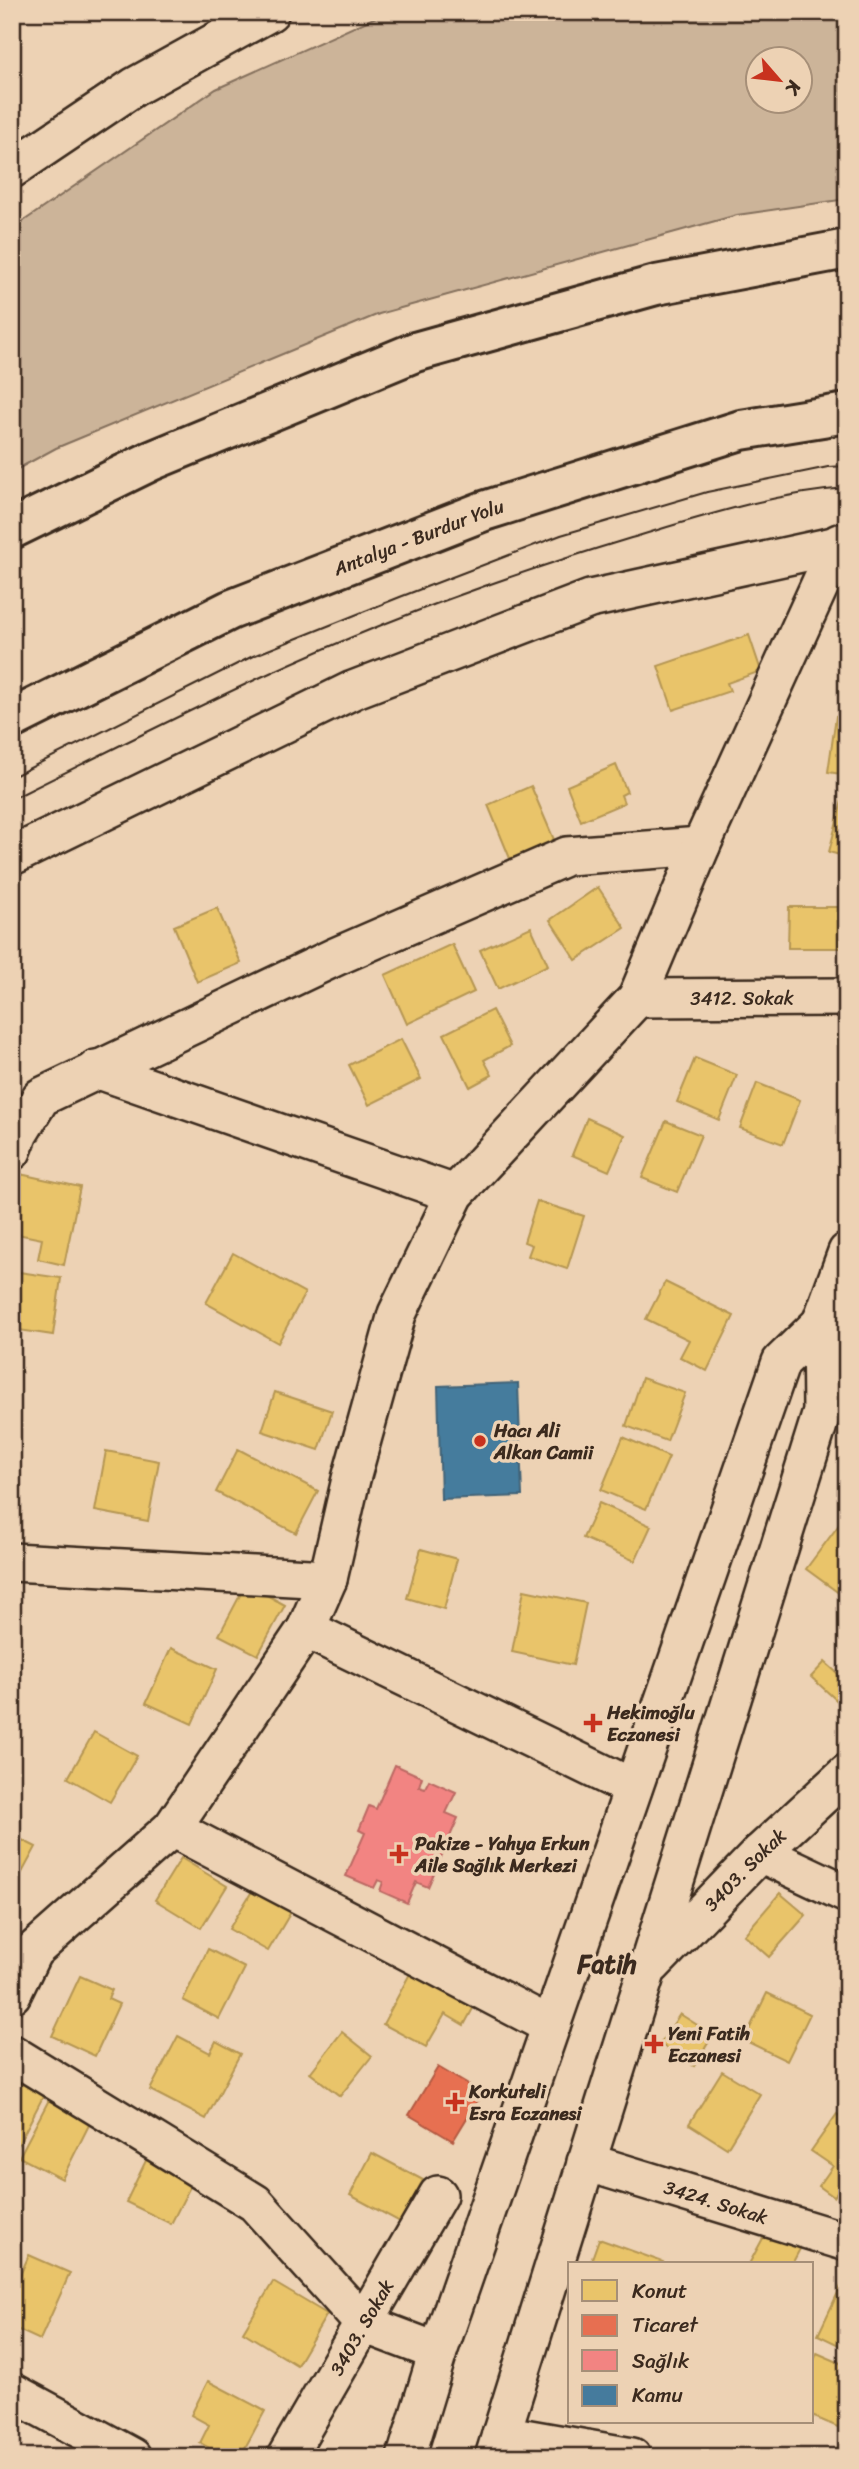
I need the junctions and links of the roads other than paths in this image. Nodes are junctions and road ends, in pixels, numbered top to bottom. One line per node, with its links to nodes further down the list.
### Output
1 (270, 12): 2 (street)
2 (12, 169)
3 (847, 249): 5 (highway)
4 (847, 413): 7 (highway, Antalya - Burdur Yolu)
5 (12, 529)
6 (843, 543): 8 (street); 9 (street)
7 (12, 719)
8 (701, 846): 11 (street); 12 (street)
9 (12, 856)
10 (847, 997): 11 (street, 3412. Sokak)
11 (637, 998): 14 (street)
12 (96, 1069): 13 (street); 14 (street)
13 (12, 1151)
14 (455, 1194): 18 (street)
15 (847, 1252): 16 (street)
16 (821, 1323): 21 (street); 26 (street)
17 (12, 1562): 18 (street)
18 (328, 1579): 19 (street)
19 (306, 1629): 21 (street); 22 (street)
20 (847, 1773): 23 (street, 3403. Sokak)
21 (634, 1788): 28 (street)
22 (172, 1828): 25 (street); 28 (street)
23 (760, 1853): 24 (street); 26 (street, 3403. Sokak)
24 (847, 1894)
25 (23, 1949): 27 (street)
26 (646, 1971): 30 (street)
27 (12, 1994)
28 (551, 2026): 34 (street)
29 (12, 2054): 33 (street)
30 (586, 2162): 32 (street, 3424. Sokak); 36 (street)
31 (439, 2196): 33 (street, 3403. Sokak)
32 (847, 2242)
33 (364, 2324): 34 (street); 38 (street, 3403. Sokak)
34 (438, 2351): 39 (street)
35 (12, 2392): 37 (street)
36 (497, 2445): 40 (street)
37 (132, 2457)
38 (286, 2457)
39 (406, 2457)
40 (632, 2457)

